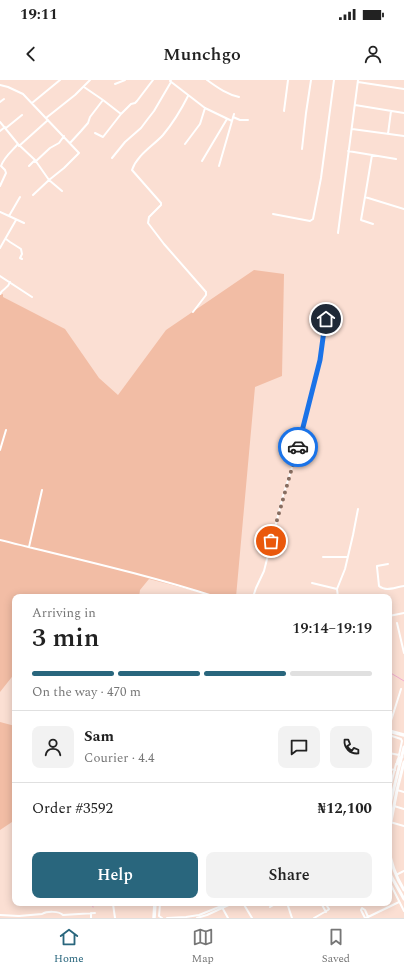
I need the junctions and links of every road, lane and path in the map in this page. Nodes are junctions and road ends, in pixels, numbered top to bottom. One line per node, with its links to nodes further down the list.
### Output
1 (60, 80): 20 (street)
2 (90, 80): 13 (street)
3 (125, 80): 11 (street)
4 (153, 80): 25 (street)
5 (207, 80): 16 (street)
6 (288, 80): 23 (street)
7 (311, 80): 45 (street)
8 (334, 80): 62 (street)
9 (170, 81): 15 (street); 48 (street)
10 (358, 81): 14 (street); 21 (street)
11 (115, 84)
12 (0, 85): 20 (street)
13 (84, 87): 18 (street); 30 (street)
14 (404, 89)
15 (188, 96): 22 (street); 75 (street)
16 (239, 97)
17 (4, 99): 19 (street)
18 (103, 100): 25 (street); 42 (street)
19 (0, 102)
20 (32, 103): 30 (street)
21 (355, 105): 24 (street); 36 (street)
22 (205, 108): 31 (street); 43 (street)
23 (284, 111)
24 (391, 112): 27 (street); 39 (street)
25 (121, 114): 38 (street)
26 (234, 114): 29 (street)
27 (404, 114)
28 (22, 115): 35 (street)
29 (233, 117): 32 (street); 33 (street)
30 (47, 119): 40 (street); 44 (street)
31 (226, 119): 33 (street); 51 (street)
32 (248, 120)
33 (232, 121): 53 (street)
34 (0, 122): 35 (street)
35 (5, 127): 37 (street); 44 (street)
36 (352, 129): 39 (street); 46 (street)
37 (0, 131)
38 (95, 133)
39 (388, 134): 41 (street)
40 (64, 136): 42 (street); 50 (street)
41 (404, 136)
42 (70, 143): 54 (street)
43 (185, 144)
44 (19, 145): 50 (street); 55 (street)
45 (302, 149)
46 (348, 151): 47 (street); 67 (street)
47 (372, 155): 49 (street); 59 (street)
48 (112, 158)
49 (396, 159)
50 (35, 161): 52 (street); 54 (street)
51 (202, 161)
52 (29, 166)
53 (220, 166)
54 (49, 180): 56 (street); 57 (street)
55 (0, 186)
56 (62, 191)
57 (32, 195)
58 (20, 197): 63 (street)
59 (365, 197): 60 (street); 66 (street)
60 (404, 209)
61 (0, 212): 63 (street)
62 (273, 214)
63 (8, 216): 64 (street)
64 (16, 220): 65 (street); 68 (street)
65 (24, 223)
66 (373, 224)
67 (338, 233)
68 (6, 239): 69 (street); 70 (street)
69 (0, 248)
70 (22, 259)
71 (0, 276): 72 (street)
72 (10, 282): 73 (street); 74 (street)
73 (0, 294)
74 (32, 297)
75 (193, 312)
76 (326, 319): 83 (street)
77 (6, 430): 78 (street)
78 (0, 450)
79 (42, 490): 82 (street)
80 (358, 509): 86 (street)
81 (0, 540): 82 (street)
82 (29, 547): 91 (street)
83 (268, 553): 84 (street); 92 (street)
84 (280, 554)
85 (323, 557): 86 (street)
86 (348, 557): 90 (street)
87 (388, 564): 89 (street)
88 (312, 583): 90 (street)
89 (404, 586)
90 (337, 589): 93 (street)
91 (206, 594)
92 (254, 594)
93 (338, 594)
94 (404, 613): 95 (street)
95 (392, 615)
96 (397, 623): 97 (street)
97 (403, 645): 98 (street)
98 (404, 653)
99 (401, 689): 100 (street)
100 (392, 718)
101 (392, 731): 102 (main road)
102 (404, 735)
103 (392, 736): 106 (street)
104 (404, 750): 106 (street)
105 (392, 754): 106 (street)
106 (400, 756): 108 (street); 115 (street)
107 (404, 762): 111 (street)
108 (397, 764): 110 (street)
109 (392, 770): 110 (street)
110 (395, 770): 112 (street)
111 (403, 774): 113 (street)
112 (392, 780)
113 (397, 790): 114 (street); 116 (street)
114 (404, 792)
115 (392, 794)
116 (394, 806): 117 (street); 118 (street)
117 (404, 809)
118 (392, 814)
119 (392, 823): 120 (street)
120 (404, 826)
121 (392, 864): 123 (street)
122 (404, 871): 123 (street)
123 (395, 875): 126 (street)
124 (392, 878): 127 (street)
125 (392, 887): 128 (street)
126 (404, 890)
127 (404, 899)
128 (399, 902): 129 (street); 141 (street)
129 (392, 905)
130 (113, 906): 147 (street)
131 (157, 906): 148 (main road)
132 (158, 906): 149 (street)
133 (222, 906): 150 (street)
134 (227, 906): 140 (street)
135 (245, 906): 153 (street)
136 (288, 906): 154 (street)
137 (323, 906): 142 (street)
138 (327, 906): 142 (street)
139 (391, 906): 156 (street)
140 (222, 908): 151 (street); 152 (street)
141 (404, 911)
142 (326, 912): 155 (street)
143 (91, 913): 144 (street); 145 (street); 146 (street)
144 (95, 913)
145 (0, 915)
146 (91, 918)
147 (115, 918)
148 (155, 918)
149 (162, 918)
150 (167, 918)
151 (198, 918)
152 (228, 918)
153 (252, 918)
154 (292, 918)
155 (314, 918)
156 (366, 918)

